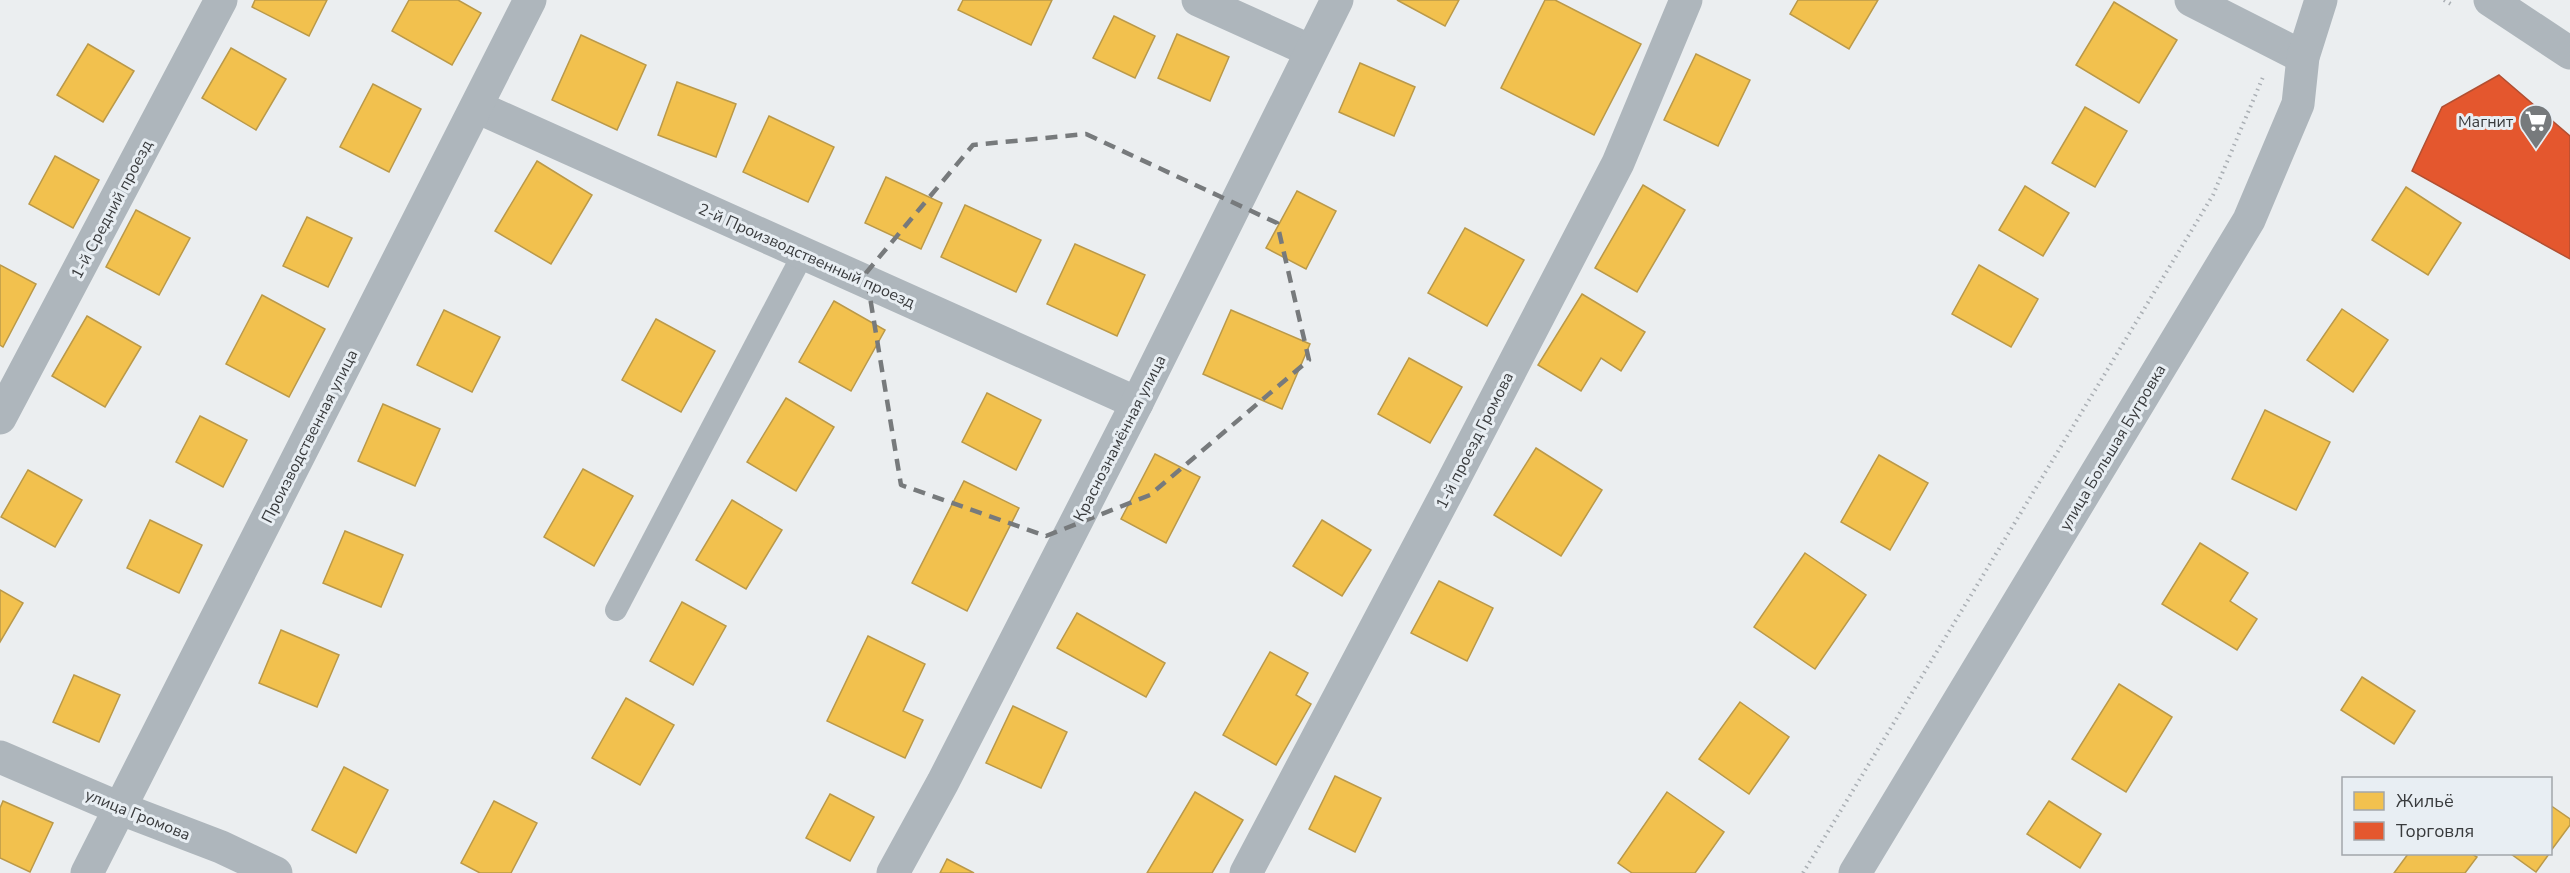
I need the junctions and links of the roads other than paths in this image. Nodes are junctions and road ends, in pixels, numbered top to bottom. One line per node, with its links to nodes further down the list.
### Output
1 (221, 0): 15 (street, 1-й Средний проезд)
2 (530, 0): 12 (street, Производственная улица)
3 (1198, 0): 9 (street)
4 (1337, 0): 9 (street, Краснознамённая улица)
5 (1686, 0): 22 (street, 1-й проезд Громова)
6 (2191, 0): 11 (street)
7 (2320, 0): 11 (street, улица Большая Бугровка)
8 (2490, 0): 10 (street)
9 (1311, 51): 14 (street, Краснознамённая улица)
10 (2570, 53)
11 (2302, 57): 23 (street, улица Большая Бугровка)
12 (477, 107): 13 (street, 2-й Производственный проезд); 18 (street, Производственная улица)
13 (803, 254): 14 (street, 2-й Производственный проезд); 16 (lane)
14 (1137, 403): 21 (street, Краснознамённая улица)
15 (0, 418)
16 (616, 609)
17 (0, 757): 18 (street, улица Громова)
18 (119, 808): 19 (street, Производственная улица); 20 (street, улица Громова)
19 (87, 873)
20 (276, 873)
21 (893, 873)
22 (1246, 873)
23 (1854, 873)

